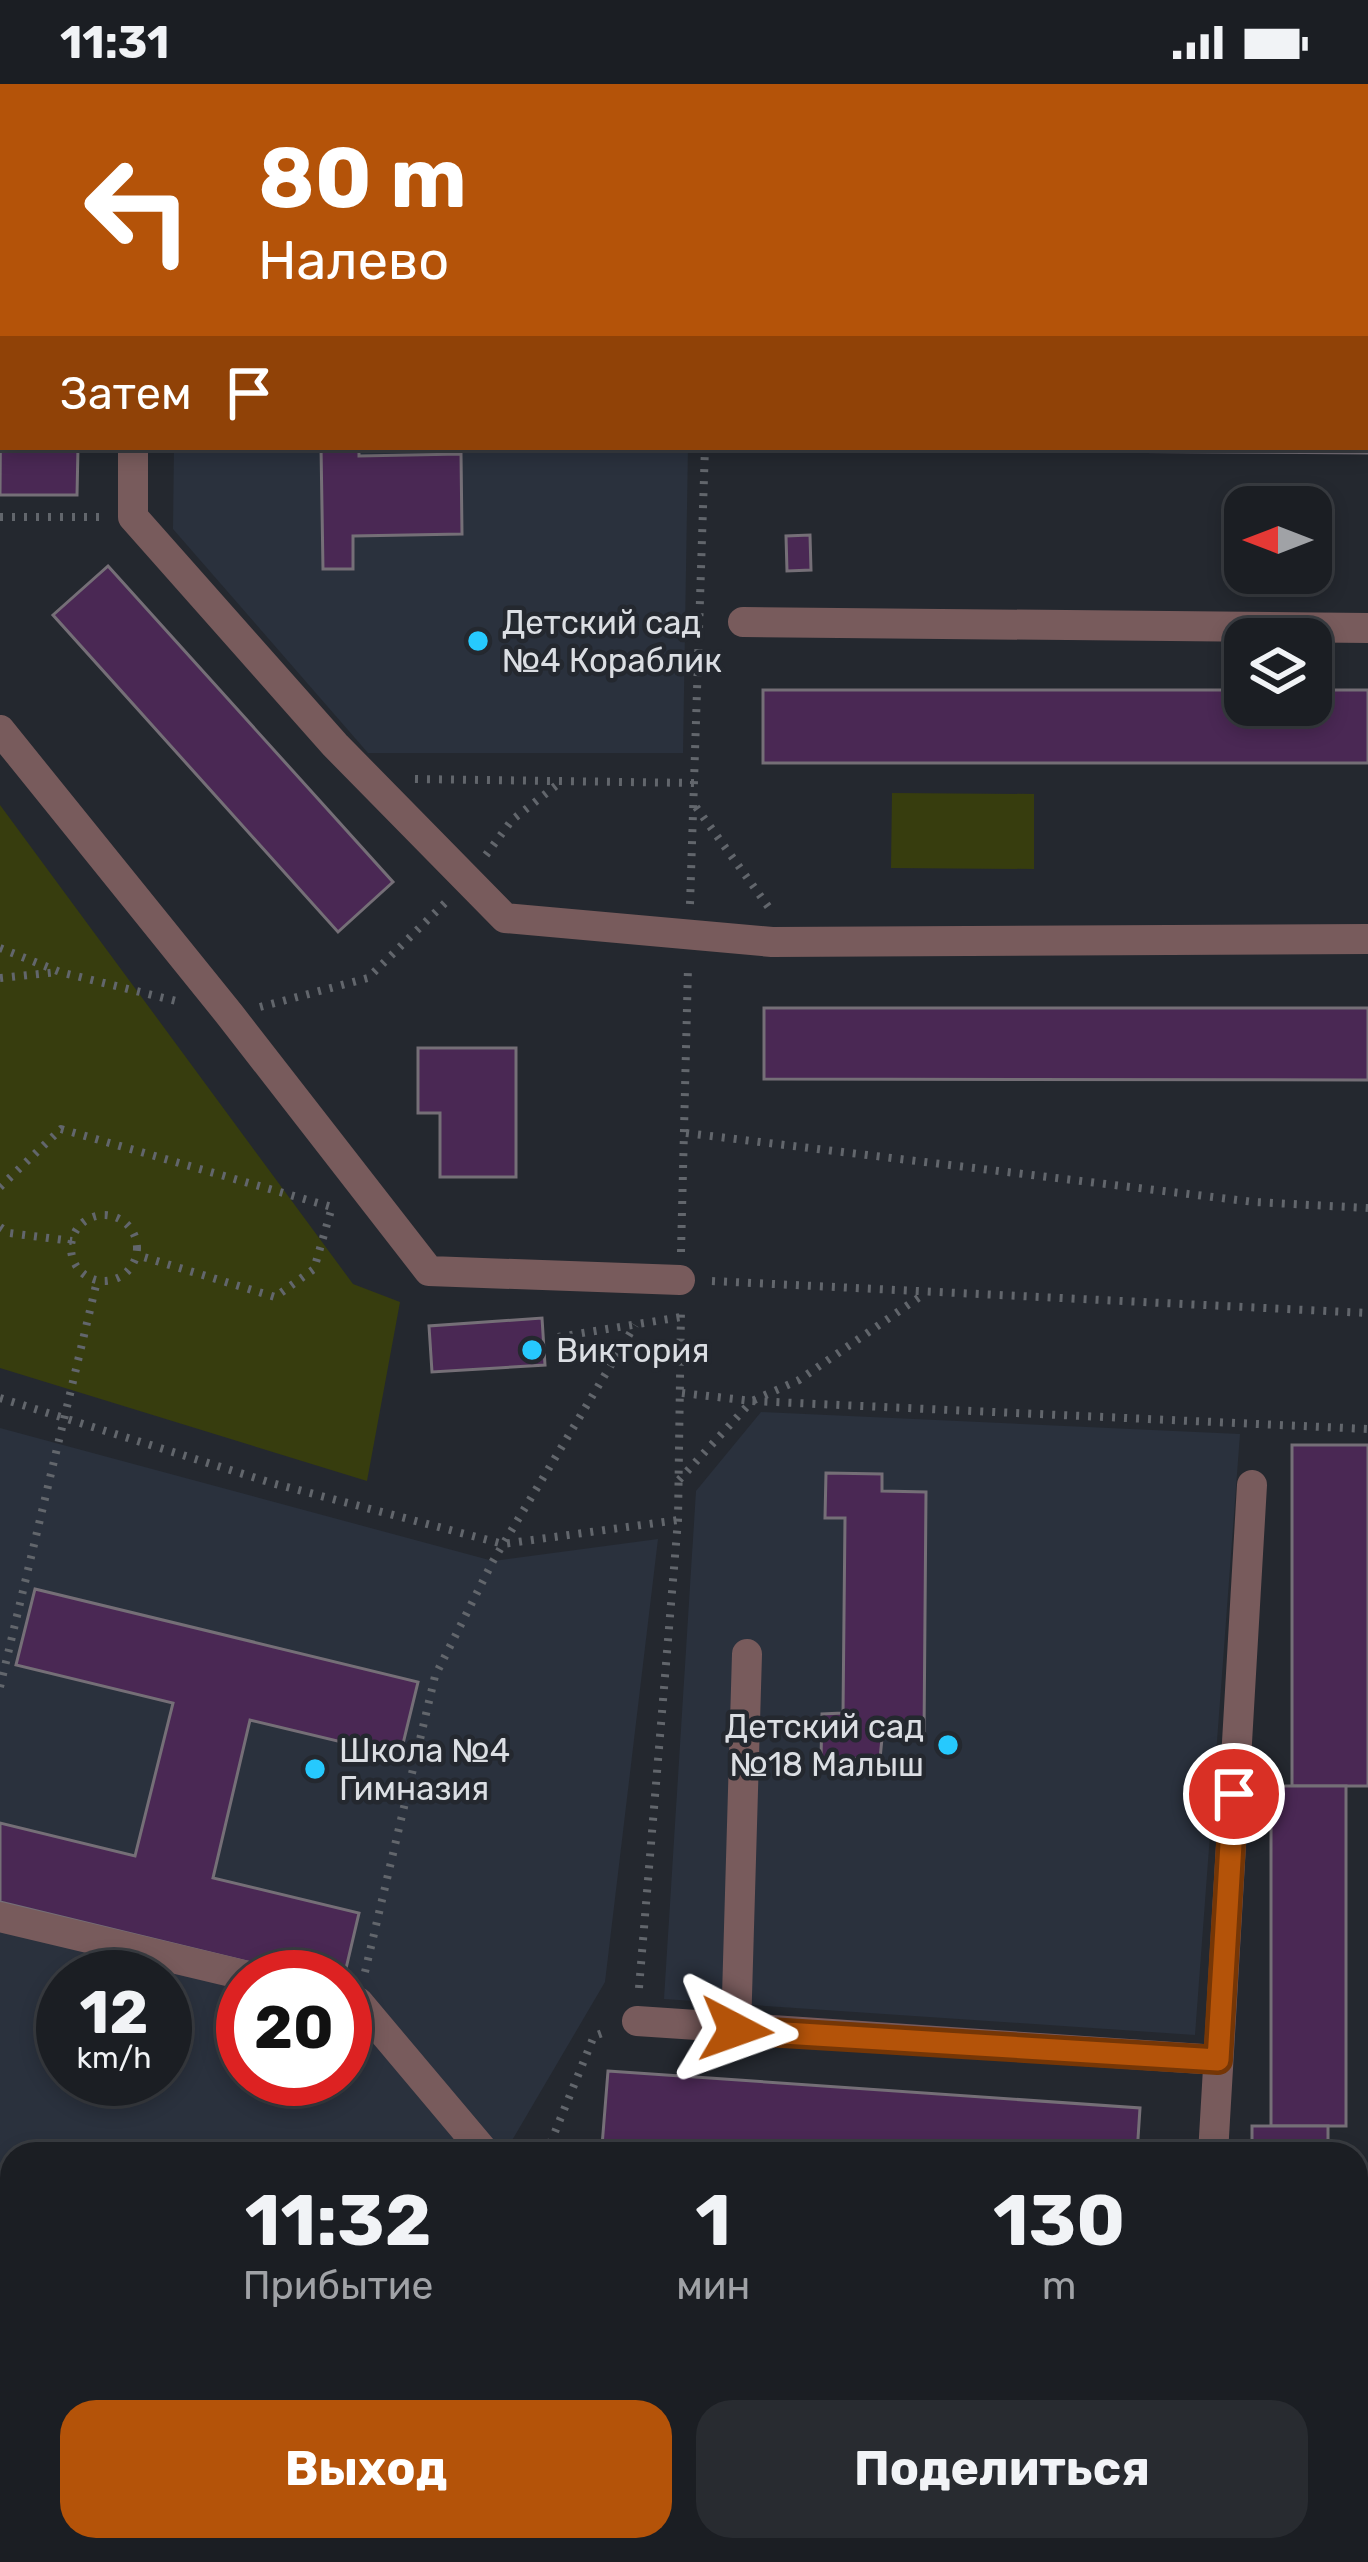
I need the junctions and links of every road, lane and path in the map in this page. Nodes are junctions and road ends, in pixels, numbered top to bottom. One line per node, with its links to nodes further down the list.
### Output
1 (134, 450): 4 (lane)
2 (705, 450): 10 (path)
3 (0, 517): 4 (path)
4 (134, 517): 8 (lane)
5 (743, 622): 6 (lane)
6 (1368, 628)
7 (0, 730): 19 (lane)
8 (368, 778): 9 (path); 12 (lane)
9 (562, 782): 10 (path); 12 (path)
10 (695, 784): 11 (path)
11 (694, 804): 13 (path); 15 (path)
12 (468, 880): 13 (lane); 19 (path)
13 (689, 937): 15 (lane); 20 (path)
14 (1368, 939): 15 (lane)
15 (794, 942)
16 (0, 948): 17 (path)
17 (60, 972): 18 (path); 19 (path)
18 (0, 978)
19 (230, 1015): 26 (lane)
20 (686, 1133): 22 (path); 26 (path)
21 (0, 1186): 25 (path)
22 (1368, 1208)
23 (0, 1227): 24 (path)
24 (72, 1241): 25 (path); 27 (path)
25 (136, 1255): 27 (path)
26 (680, 1280): 28 (path); 30 (path)
27 (97, 1281): 36 (path)
28 (927, 1292): 29 (path); 35 (path)
29 (1368, 1313)
30 (681, 1317): 31 (path); 33 (path)
31 (635, 1325): 32 (path); 41 (path)
32 (558, 1337)
33 (682, 1393): 35 (path); 38 (path)
34 (0, 1399): 36 (path)
35 (752, 1401): 37 (path); 38 (path)
36 (63, 1419): 41 (path); 43 (path)
37 (1368, 1429)
38 (678, 1481): 40 (path)
39 (1252, 1485): 50 (lane)
40 (678, 1520): 41 (path); 47 (path)
41 (503, 1544): 45 (path)
42 (747, 1654): 49 (lane)
43 (0, 1687)
44 (0, 1917): 46 (lane)
45 (364, 1950)
46 (216, 1968)
47 (637, 2021): 49 (lane); 52 (path)
48 (372, 2025): 51 (lane)
49 (736, 2030): 50 (lane)
50 (1218, 2060): 53 (lane)
51 (475, 2142)
52 (551, 2142)
53 (1214, 2142)

